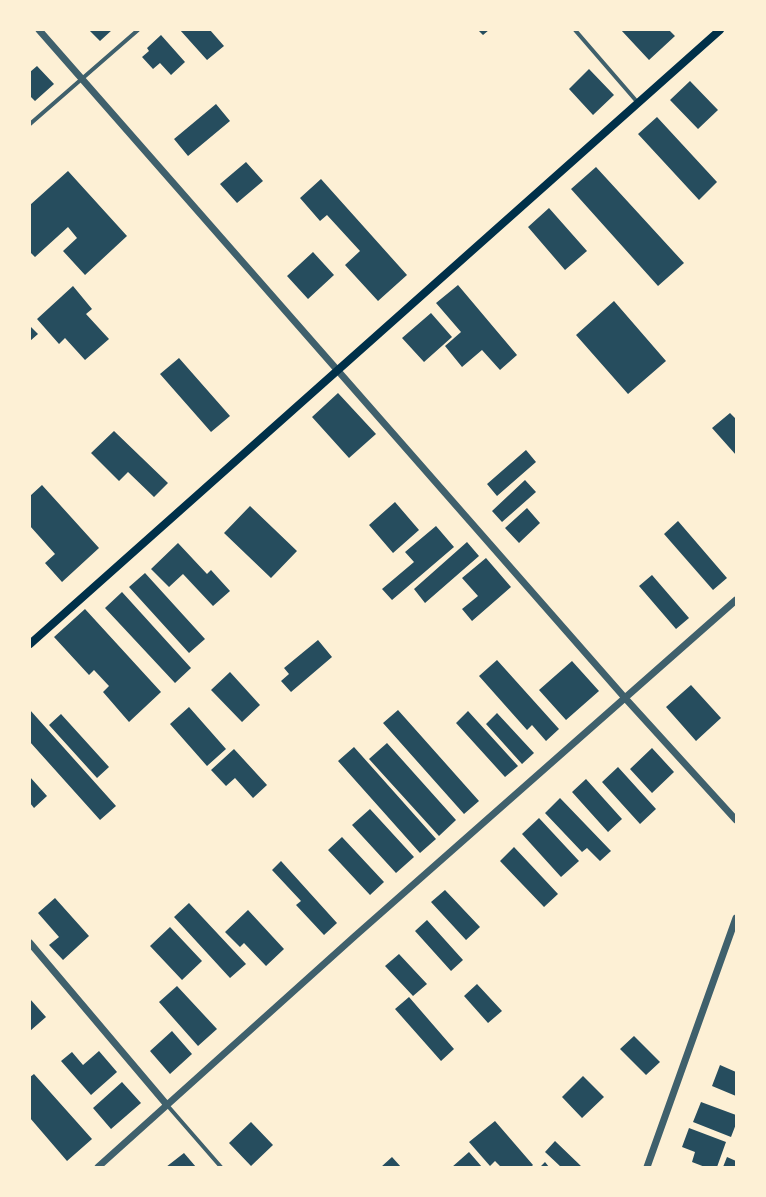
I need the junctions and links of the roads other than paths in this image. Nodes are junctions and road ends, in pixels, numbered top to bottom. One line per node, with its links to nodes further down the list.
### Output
1 (39, 30): 5 (street)
2 (138, 30): 5 (street)
3 (575, 30): 6 (street)
4 (720, 30): 6 (main road)
5 (82, 80): 7 (street); 8 (street)
6 (639, 104): 8 (main road)
7 (30, 124)
8 (337, 371): 10 (main road); 11 (street)
9 (736, 600): 11 (street)
10 (30, 644)
11 (625, 698): 12 (street); 15 (street)
12 (736, 820)
13 (736, 918): 18 (street)
14 (30, 943): 15 (street)
15 (167, 1105): 16 (street); 17 (street)
16 (98, 1167)
17 (221, 1167)
18 (647, 1167)

